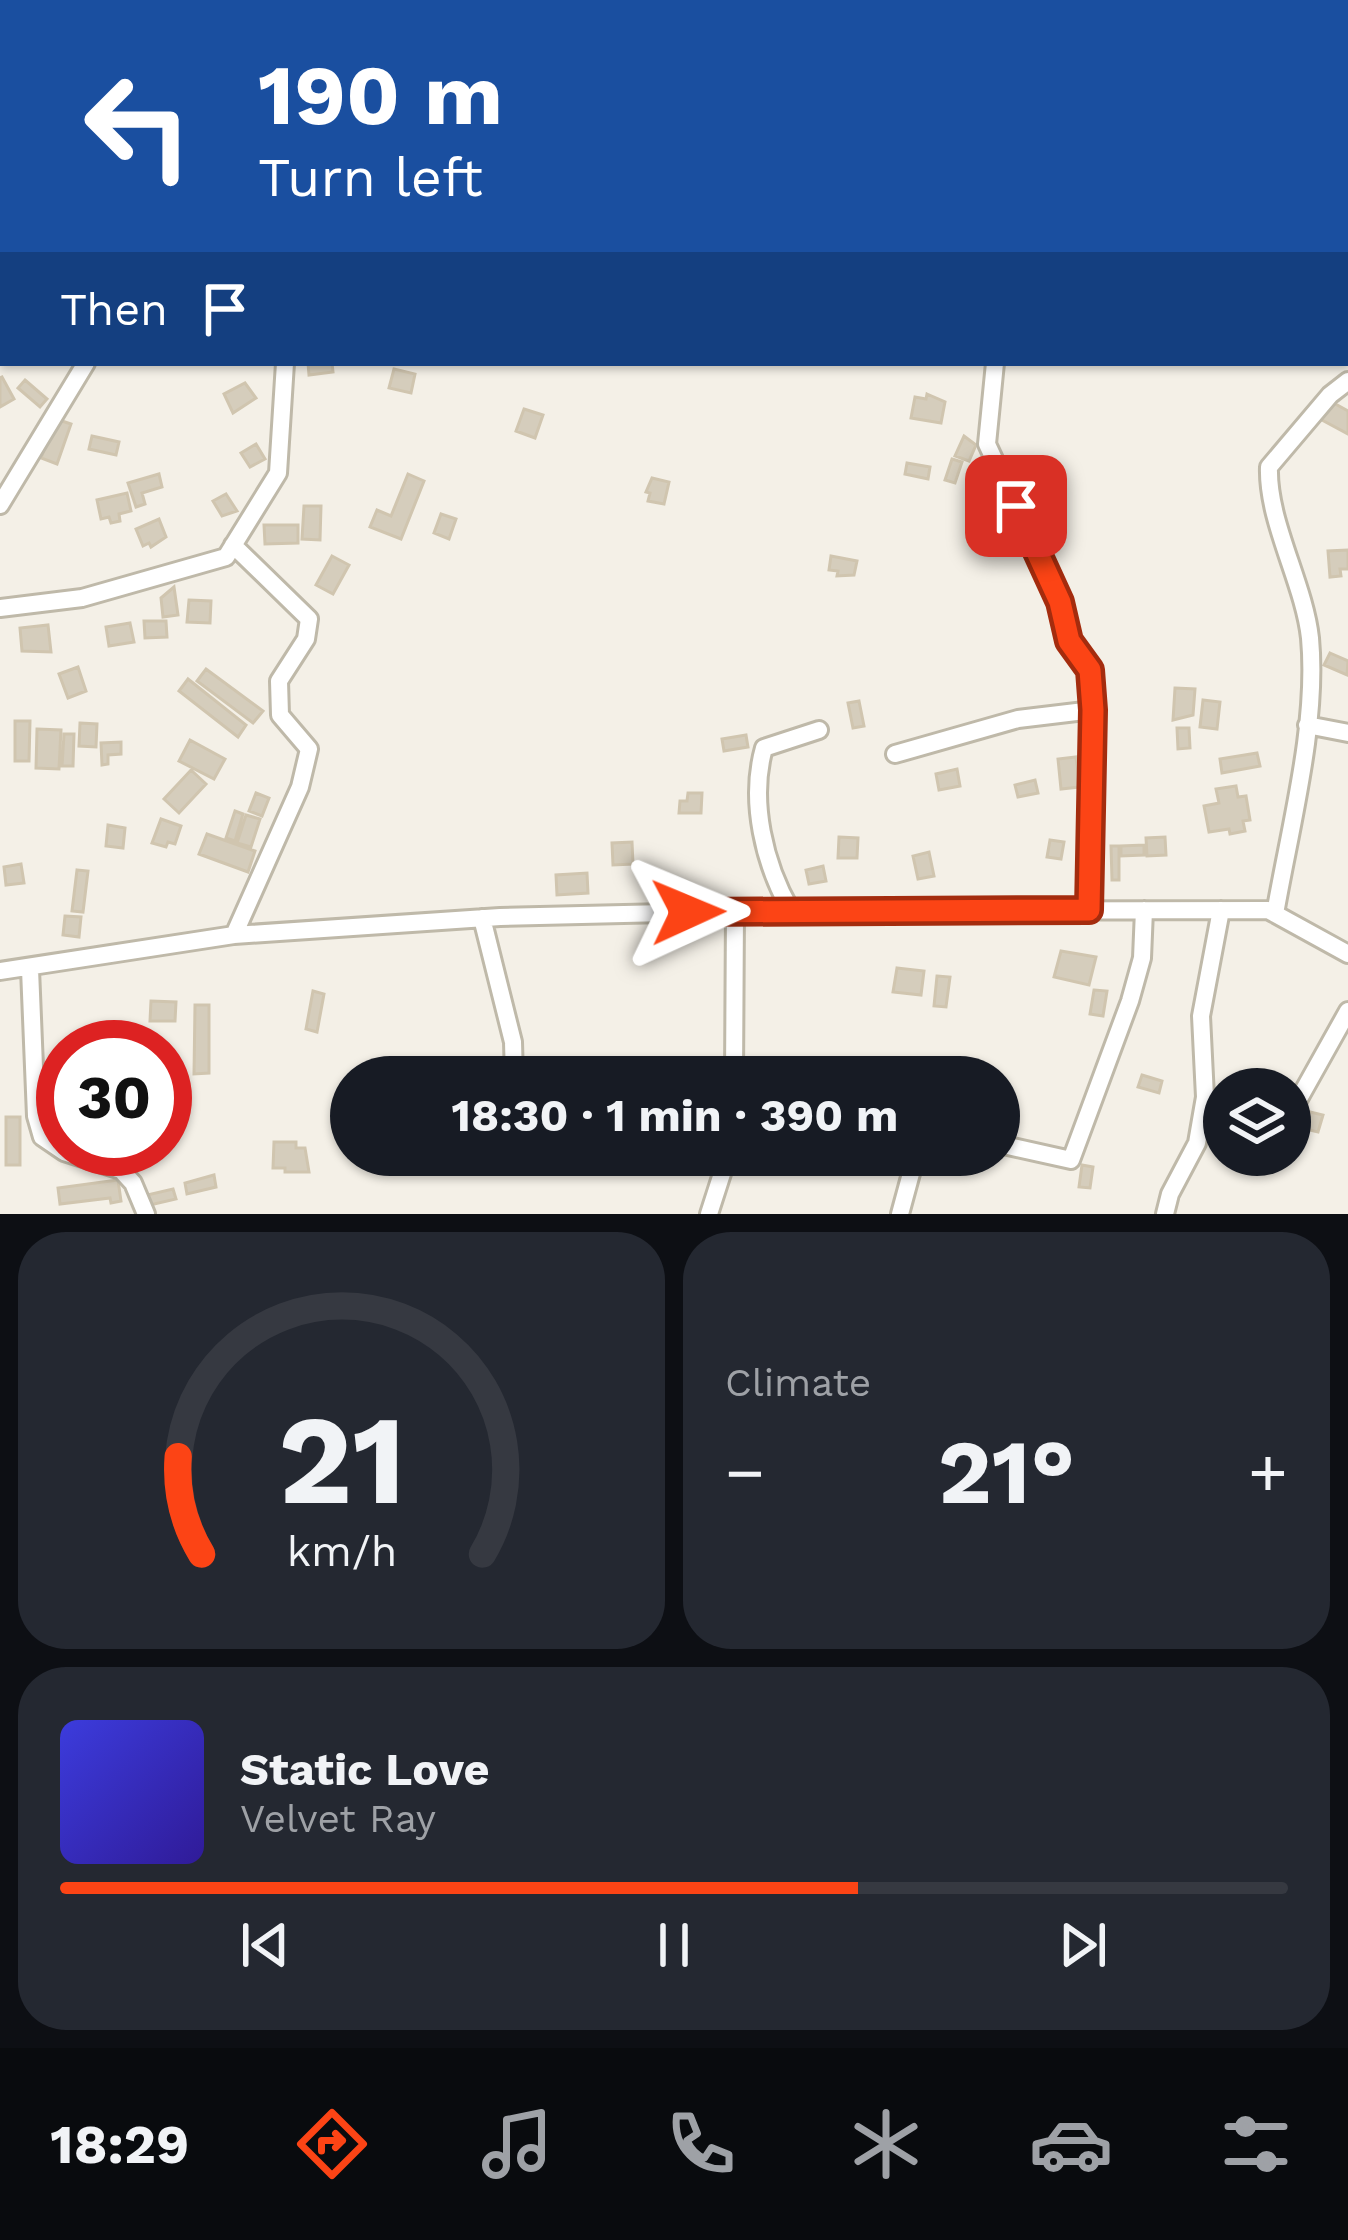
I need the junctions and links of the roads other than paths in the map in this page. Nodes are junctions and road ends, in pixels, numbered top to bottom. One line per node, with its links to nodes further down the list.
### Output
1 (84, 366): 5 (street)
2 (285, 366): 6 (street)
3 (995, 366): 8 (street)
4 (1348, 381): 9 (street)
5 (0, 505)
6 (233, 545): 7 (street); 20 (street)
7 (0, 608)
8 (1093, 710): 12 (street); 13 (street)
9 (1307, 725): 11 (street); 18 (street)
10 (819, 730): 17 (street)
11 (1348, 733)
12 (895, 754)
13 (1089, 910): 14 (street); 17 (street)
14 (1144, 910): 15 (street); 28 (street)
15 (1221, 910): 18 (street); 34 (street)
16 (735, 911): 17 (street); 19 (street); 26 (street)
17 (791, 911)
18 (1275, 914): 21 (street)
19 (482, 918): 20 (street); 25 (street)
20 (234, 935): 22 (street)
21 (1348, 954)
22 (30, 969): 23 (street); 31 (street)
23 (0, 971)
24 (1348, 1011): 27 (street)
25 (513, 1056)
26 (734, 1056)
27 (1311, 1077)
28 (1020, 1149)
29 (721, 1176): 32 (street)
30 (910, 1176): 33 (street)
31 (146, 1214)
32 (709, 1214)
33 (900, 1214)
34 (1165, 1214)

